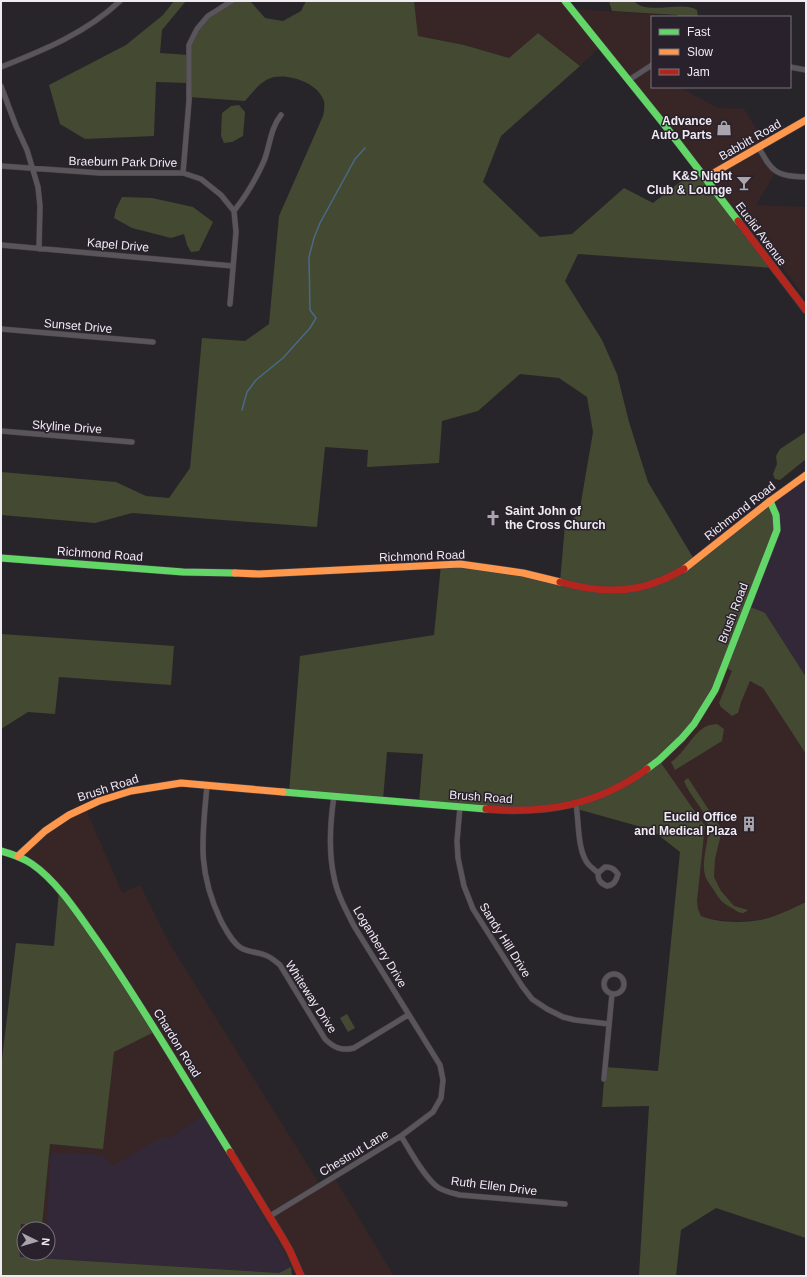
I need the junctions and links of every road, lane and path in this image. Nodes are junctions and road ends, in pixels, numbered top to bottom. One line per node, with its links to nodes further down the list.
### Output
1 (120, 1): 5 (street)
2 (232, 1): 15 (street)
3 (565, 1): 8 (main road, Euclid Avenue)
4 (651, 66): 8 (street)
5 (1, 67)
6 (791, 67): 7 (street)
7 (806, 70)
8 (629, 80): 17 (main road, Euclid Avenue)
9 (1, 86): 14 (street)
10 (281, 115): 18 (street)
11 (806, 120): 12 (main road, Babbitt Road)
12 (759, 148): 16 (street); 17 (main road, Babbitt Road)
13 (1, 166): 14 (street, Braeburn Park Drive)
14 (33, 168): 15 (street, Braeburn Park Drive); 20 (street)
15 (183, 173): 18 (street, Braeburn Park Drive)
16 (806, 177)
17 (705, 178): 23 (main road, Euclid Avenue)
18 (234, 211): 21 (street)
19 (1, 245): 20 (street, Kapel Drive)
20 (38, 248): 21 (street, Kapel Drive)
21 (233, 266): 22 (street)
22 (230, 304)
23 (806, 310)
24 (1, 329): 25 (street, Sunset Drive)
25 (153, 342)
26 (1, 431): 27 (street, Skyline Drive)
27 (132, 442)
28 (806, 475): 29 (main road, Richmond Road)
29 (770, 501): 30 (main road, Richmond Road); 33 (main road, Brush Road)
30 (1, 558)
31 (208, 786): 32 (main road, Brush Road); 36 (main road, Brush Road); 39 (street, Whiteway Drive)
32 (334, 796): 34 (main road, Brush Road); 39 (street, Loganberry Drive)
33 (576, 804): 34 (main road, Brush Road); 37 (street)
34 (460, 807): 40 (street, Sandy Hill Drive)
35 (1, 851): 36 (main road, Chardon Road)
36 (18, 856): 45 (main road, Chardon Road)
37 (598, 873)
38 (612, 994): 40 (street)
39 (408, 1015): 42 (street, Loganberry Drive)
40 (609, 1024): 41 (street)
41 (604, 1079)
42 (441, 1098): 43 (street, Chestnut Lane)
43 (401, 1136): 44 (street, Ruth Ellen Drive); 45 (street, Chestnut Lane)
44 (565, 1204)
45 (270, 1216): 46 (main road, Chardon Road)
46 (301, 1276)

